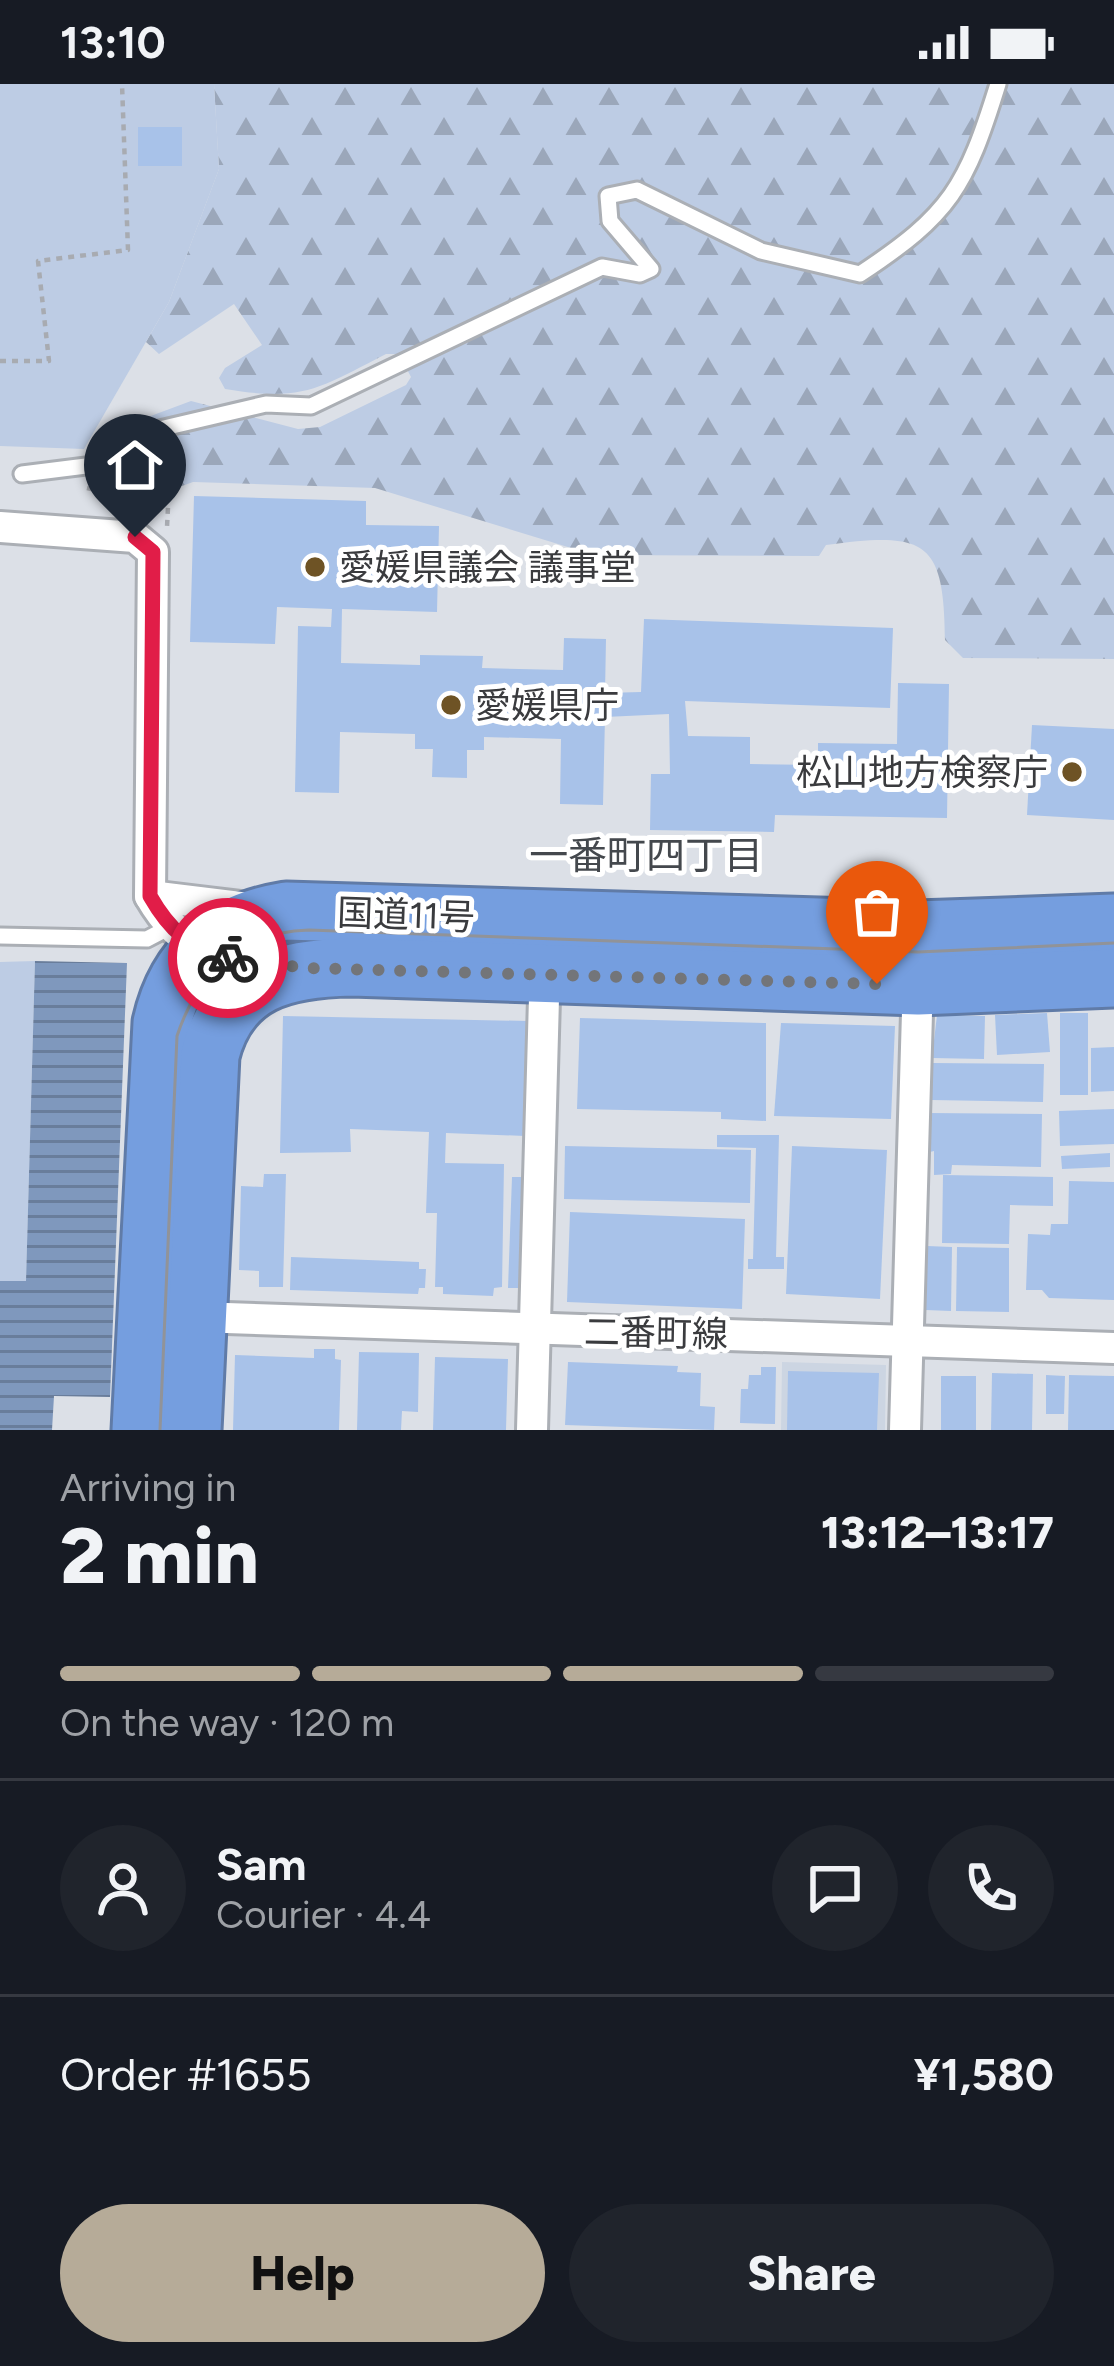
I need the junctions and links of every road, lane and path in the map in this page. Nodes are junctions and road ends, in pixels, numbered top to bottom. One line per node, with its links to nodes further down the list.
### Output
1 (122, 84): 3 (path)
2 (998, 84): 4 (lane)
3 (0, 361)
4 (22, 474)
5 (0, 527): 6 (street)
6 (150, 896): 7 (street); 11 (street)
7 (286, 911): 11 (highway, 国道11号); 12 (highway, 国道11号)
8 (1114, 923): 9 (highway, 国道11号)
9 (918, 930): 12 (highway, 国道11号); 15 (street)
10 (0, 936): 11 (lane)
11 (184, 939): 13 (street); 16 (street); 21 (highway, 国道11号)
12 (545, 945): 13 (highway, 国道11号); 15 (highway, 国道11号); 18 (street)
13 (306, 968): 16 (highway, 国道11号)
14 (1114, 977): 15 (highway, 国道11号)
15 (918, 986): 19 (street)
16 (214, 1039): 17 (highway)
17 (197, 1317): 18 (street, 二番町線); 22 (highway)
18 (536, 1330): 19 (street, 二番町線); 23 (street)
19 (907, 1340): 20 (street, 二番町線); 24 (street)
20 (1114, 1348)
21 (141, 1430)
22 (192, 1430)
23 (532, 1430)
24 (905, 1430)

